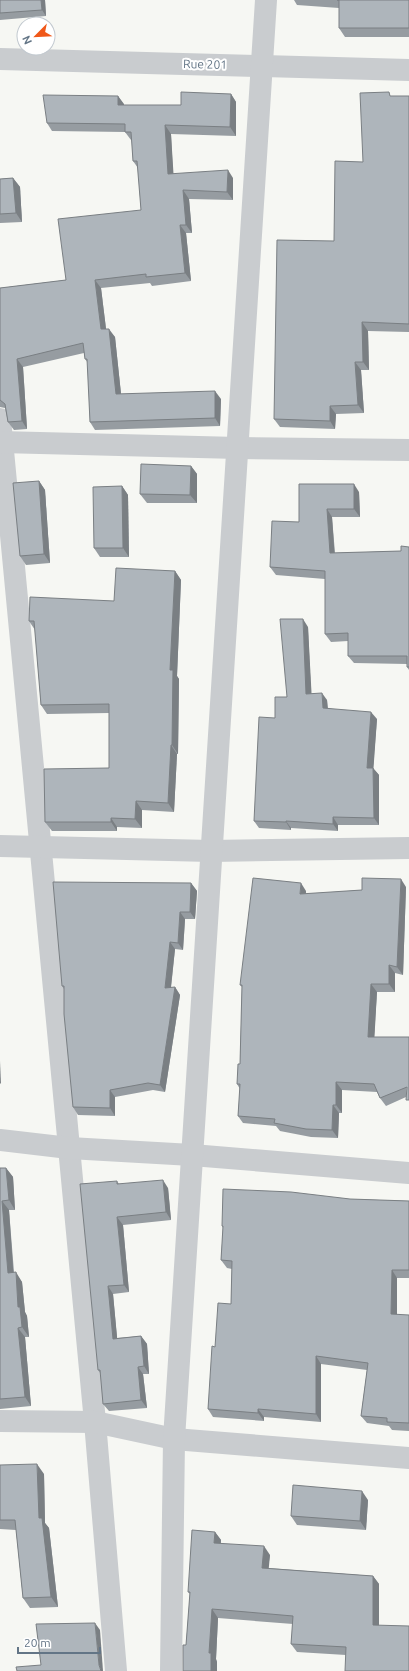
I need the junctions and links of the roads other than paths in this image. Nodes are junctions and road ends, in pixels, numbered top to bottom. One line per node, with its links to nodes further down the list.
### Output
1 (266, 0): 3 (street)
2 (0, 59): 3 (street, Rue 201)
3 (262, 66): 4 (street, Rue 201); 7 (street)
4 (409, 70)
5 (0, 418): 6 (street)
6 (1, 442): 7 (street); 10 (street)
7 (238, 448): 8 (street); 12 (street)
8 (409, 450)
9 (0, 846): 10 (street)
10 (40, 846): 12 (street); 14 (street)
11 (409, 848): 12 (street)
12 (212, 851): 15 (street)
13 (0, 1140): 14 (street)
14 (69, 1148): 15 (street); 18 (street)
15 (192, 1156): 16 (street); 19 (street)
16 (409, 1173)
17 (0, 1421): 18 (street)
18 (95, 1422): 19 (street); 21 (street)
19 (174, 1439): 20 (street); 22 (street)
20 (409, 1458)
21 (116, 1671)
22 (171, 1671)

